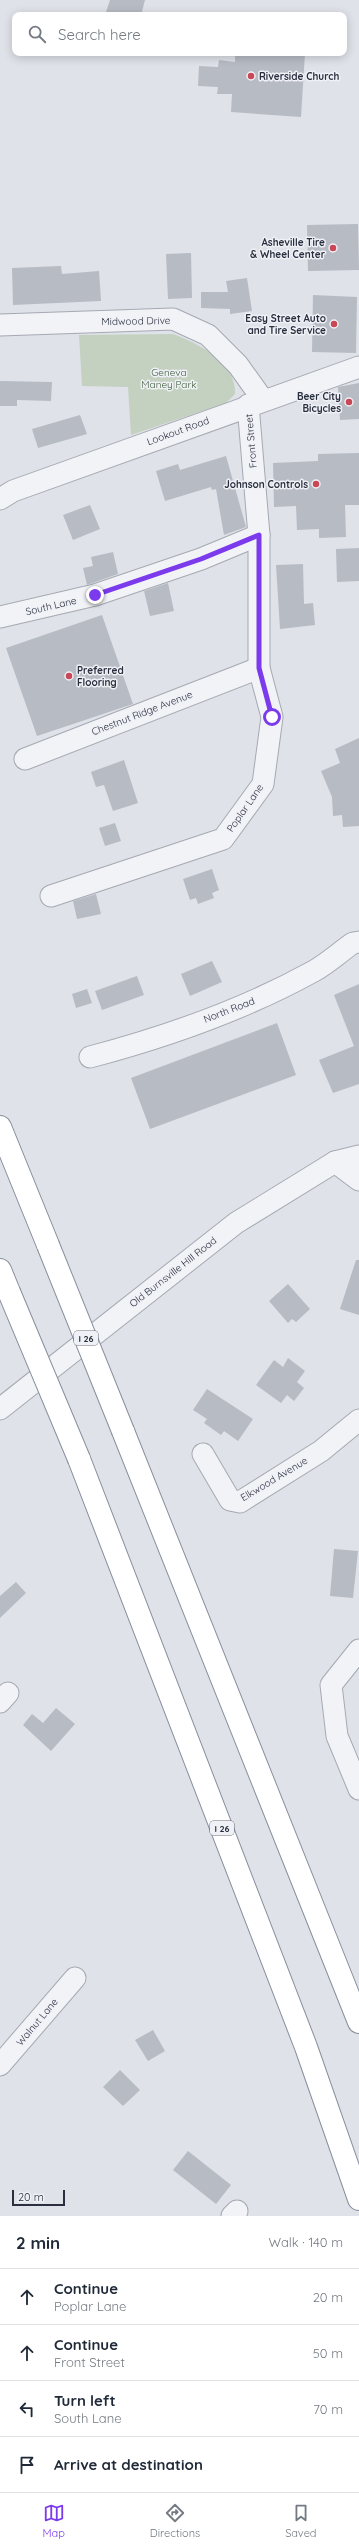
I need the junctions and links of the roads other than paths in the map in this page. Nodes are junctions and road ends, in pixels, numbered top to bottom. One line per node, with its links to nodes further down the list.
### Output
1 (0, 325): 3 (street, Midwood Drive)
2 (359, 367): 3 (street, Lookout Road)
3 (256, 403): 4 (street, Lookout Road); 5 (street, Front Street)
4 (0, 499)
5 (259, 535): 6 (street, South Lane); 7 (street, Front Street)
6 (0, 618)
7 (259, 668): 8 (street, Chestnut Ridge Avenue); 9 (street, Poplar Lane)
8 (25, 759)
9 (51, 896)
10 (359, 942): 11 (street, North Road)
11 (90, 1057)
12 (0, 1127): 23 (highway, I 26, bridge)
13 (359, 1156): 14 (street, Old Burnsville Hill Road)
14 (336, 1162): 15 (street); 17 (street, Old Burnsville Hill Road)
15 (359, 1180)
16 (0, 1270): 25 (highway, I 26, bridge)
17 (0, 1409)
18 (359, 1420): 19 (street, Elkwood Avenue)
19 (203, 1454)
20 (359, 1650): 21 (street)
21 (359, 1789)
22 (74, 1978): 24 (street, Walnut Lane)
23 (359, 2022)
24 (0, 2065)
25 (359, 2200)

